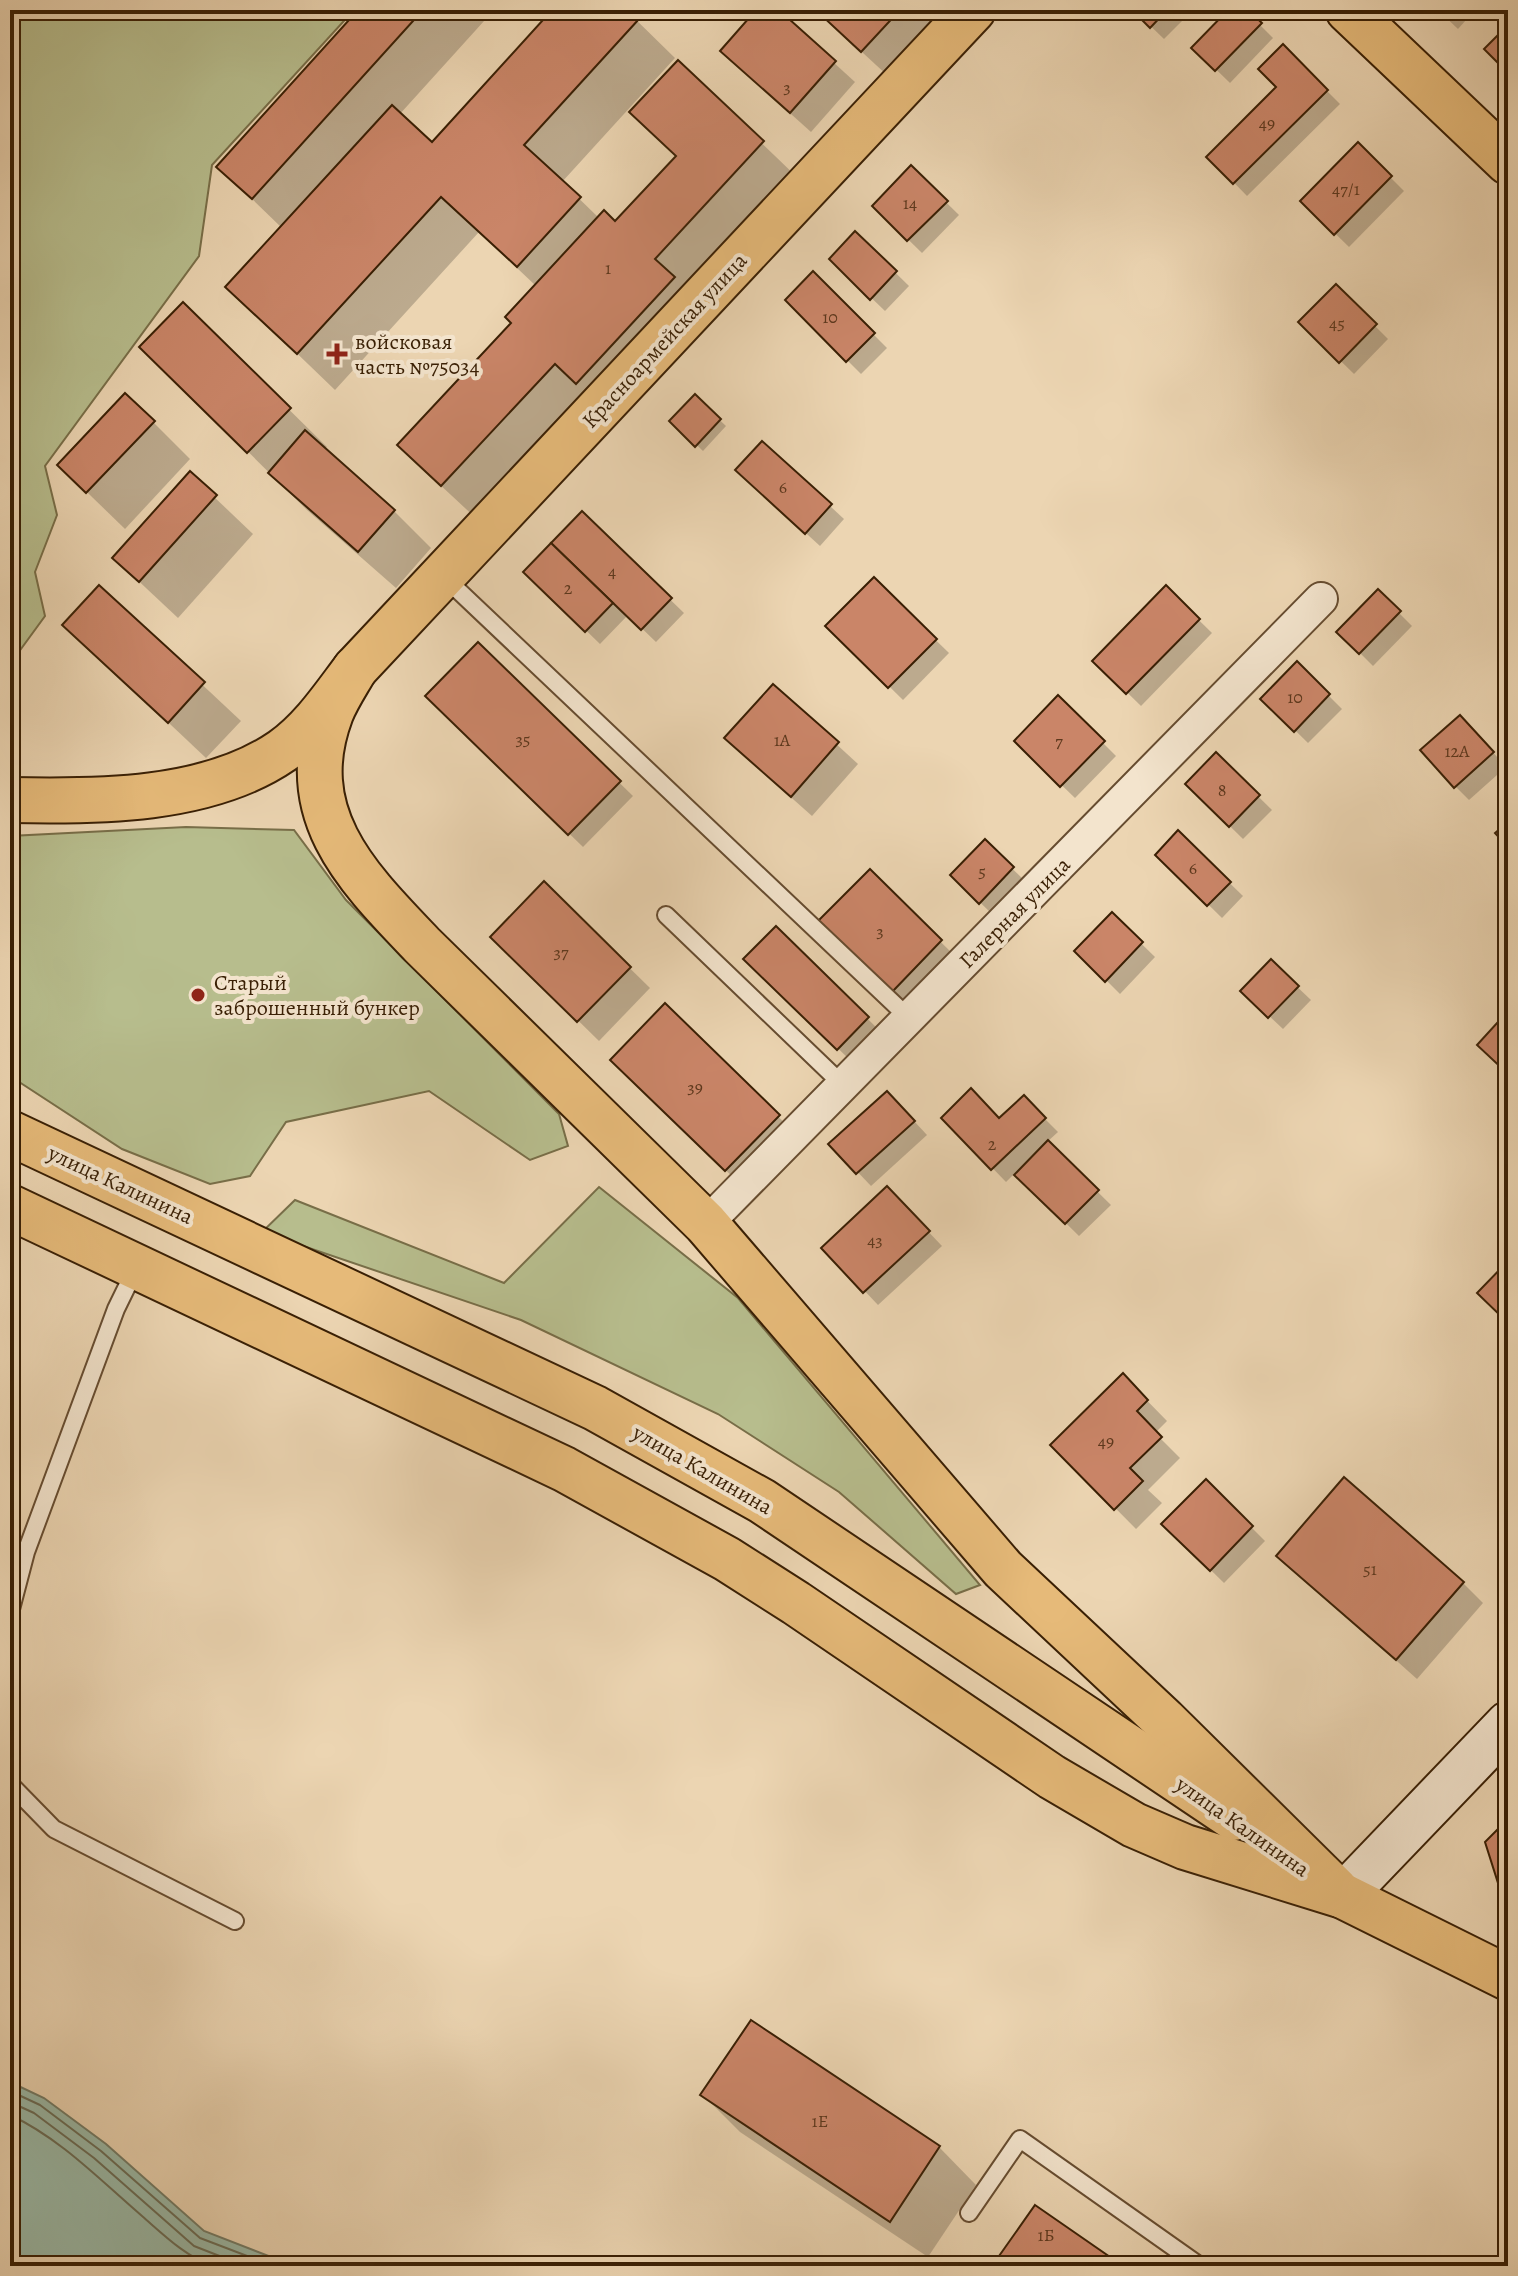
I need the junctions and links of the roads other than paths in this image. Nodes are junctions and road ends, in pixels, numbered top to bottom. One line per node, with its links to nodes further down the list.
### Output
1 (973, 10): 4 (main road, Красноармейская улица)
2 (1348, 10): 3 (main road)
3 (1508, 162)
4 (443, 576): 6 (main road, Красноармейская улица); 9 (lane)
5 (1321, 599): 9 (street, Галерная улица)
6 (355, 669): 7 (main road); 13 (main road)
7 (10, 800)
8 (666, 915): 10 (lane)
9 (909, 1018): 10 (street, Галерная улица)
10 (844, 1086): 13 (street, Галерная улица)
11 (10, 1133): 18 (main road, улица Калинина)
12 (10, 1207): 14 (main road, улица Калинина)
13 (706, 1224): 18 (main road)
14 (137, 1266): 15 (lane); 18 (main road, улица Калинина)
15 (10, 1613)
16 (1506, 1730): 18 (street)
17 (10, 1784): 19 (lane)
18 (1343, 1896): 20 (main road, улица Калинина)
19 (235, 1921)
20 (1508, 1978)
21 (969, 2213): 22 (lane)
22 (1200, 2266)

